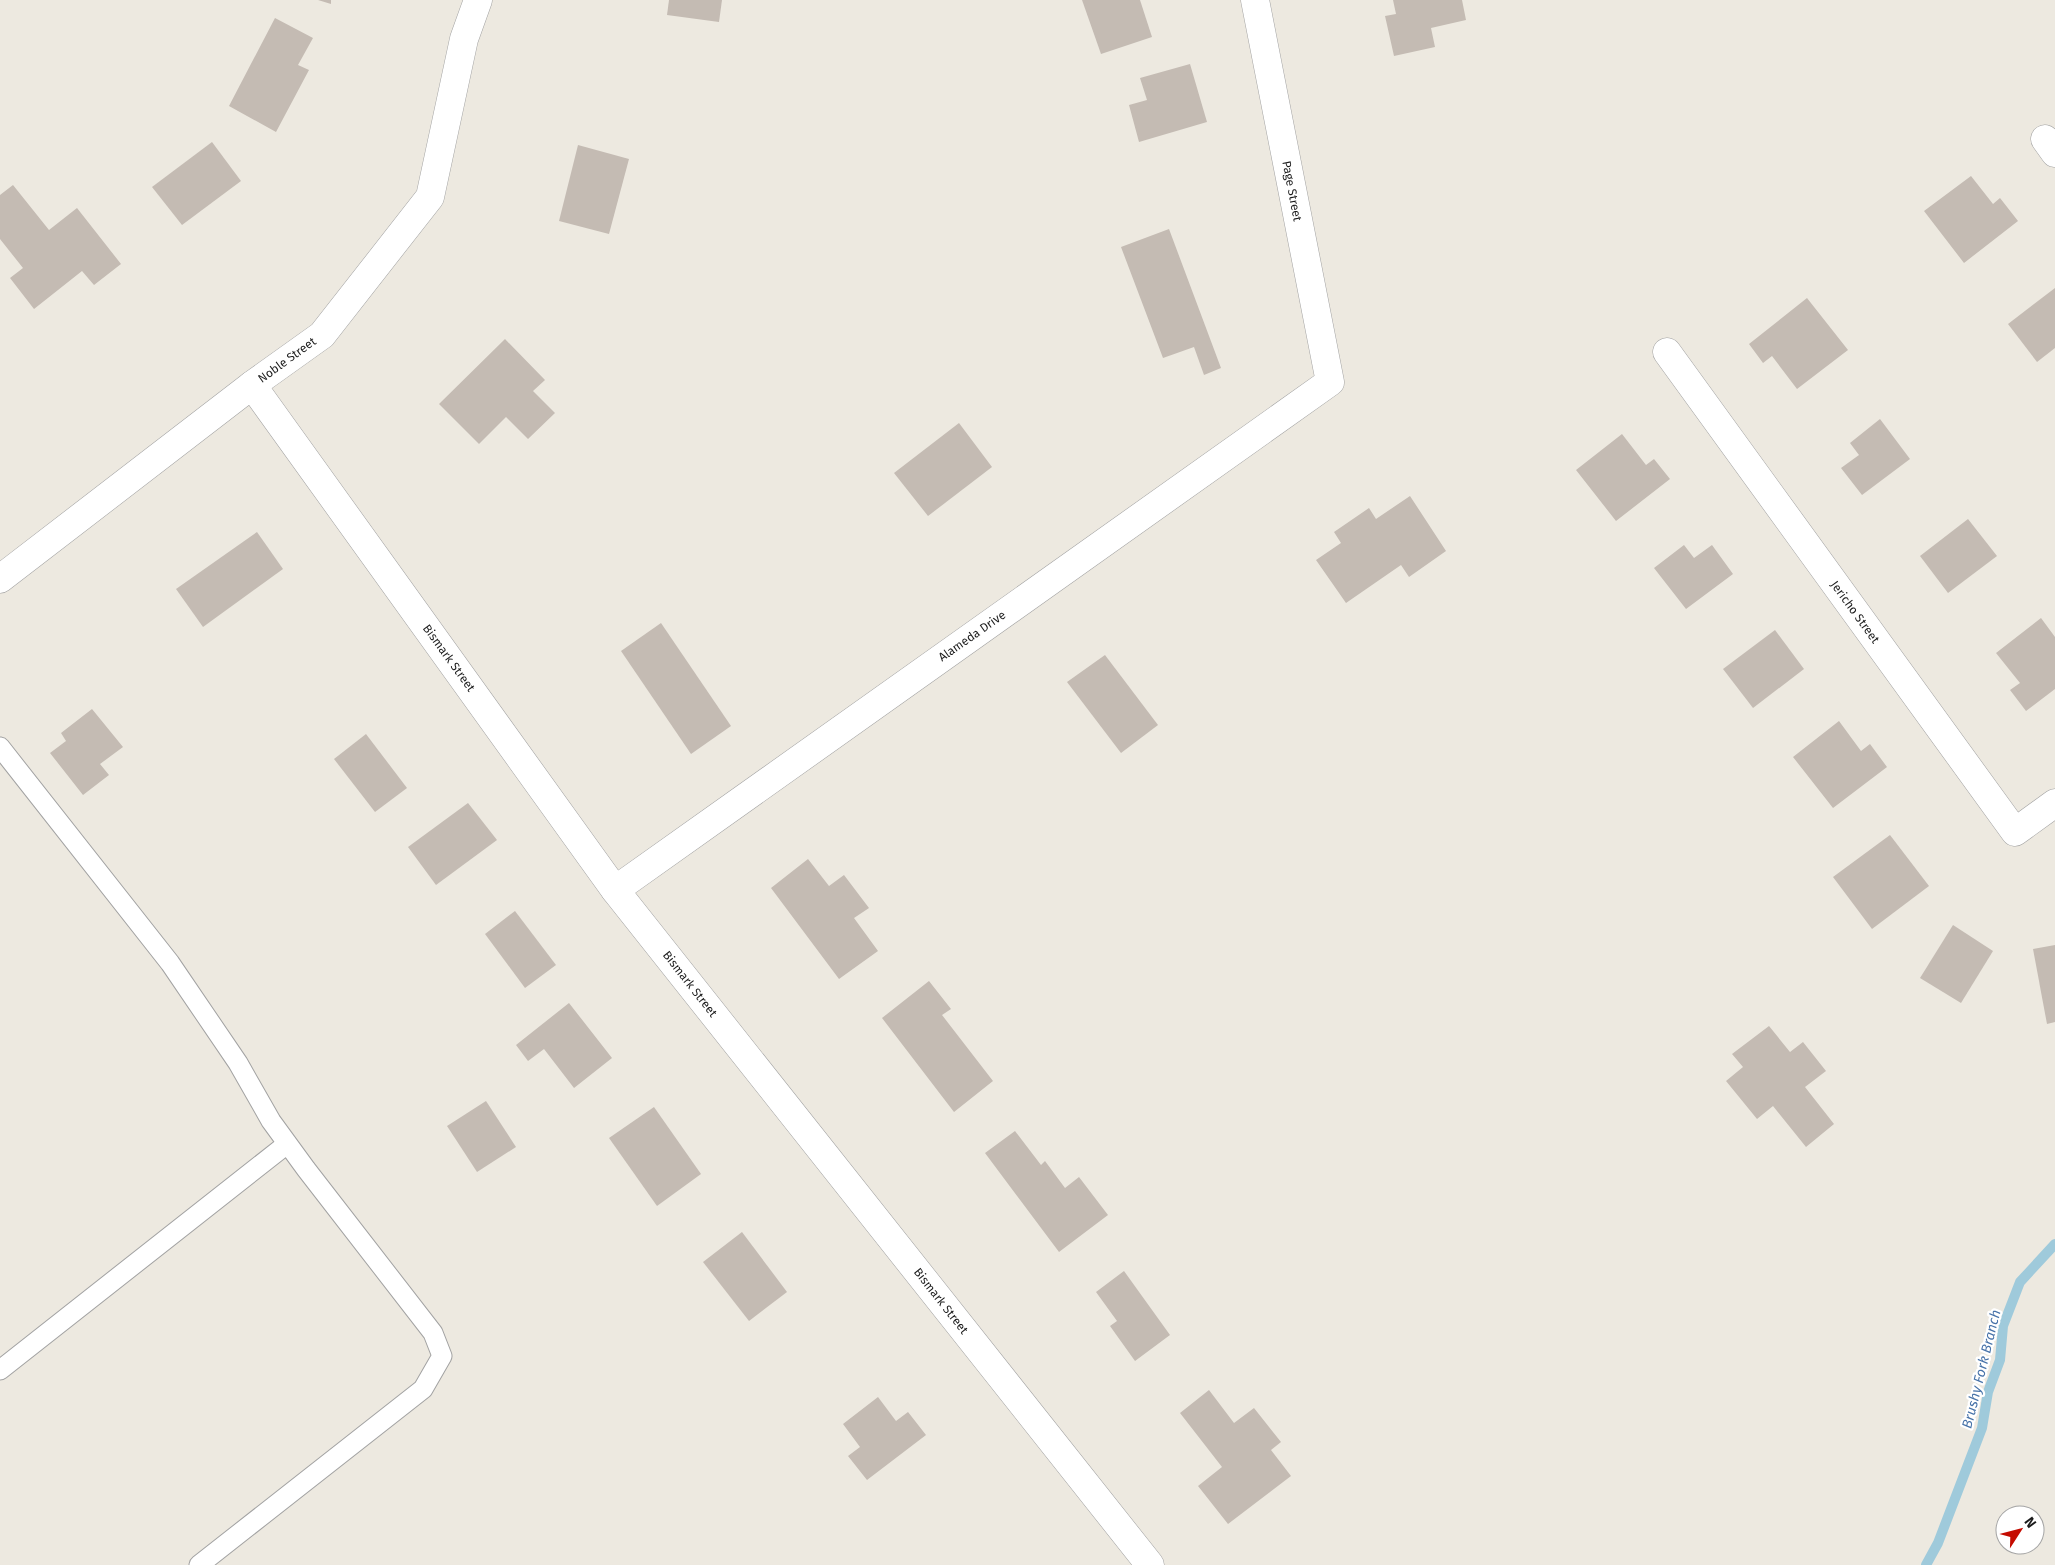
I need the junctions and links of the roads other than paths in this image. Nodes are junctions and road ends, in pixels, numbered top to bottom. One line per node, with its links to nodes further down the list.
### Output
1 (478, 0): 5 (street, Noble Street)
2 (1255, 0): 4 (street, Page Street)
3 (1667, 352): 8 (street, Jericho Street)
4 (1330, 382): 9 (street, Alameda Drive)
5 (252, 385): 6 (street, Noble Street); 9 (street, Bismark Street)
6 (0, 579)
7 (0, 747): 10 (lane)
8 (2055, 803)
9 (615, 890): 13 (street, Bismark Street)
10 (287, 1144): 11 (lane); 12 (lane)
11 (0, 1370)
12 (199, 1565)
13 (1150, 1565)

